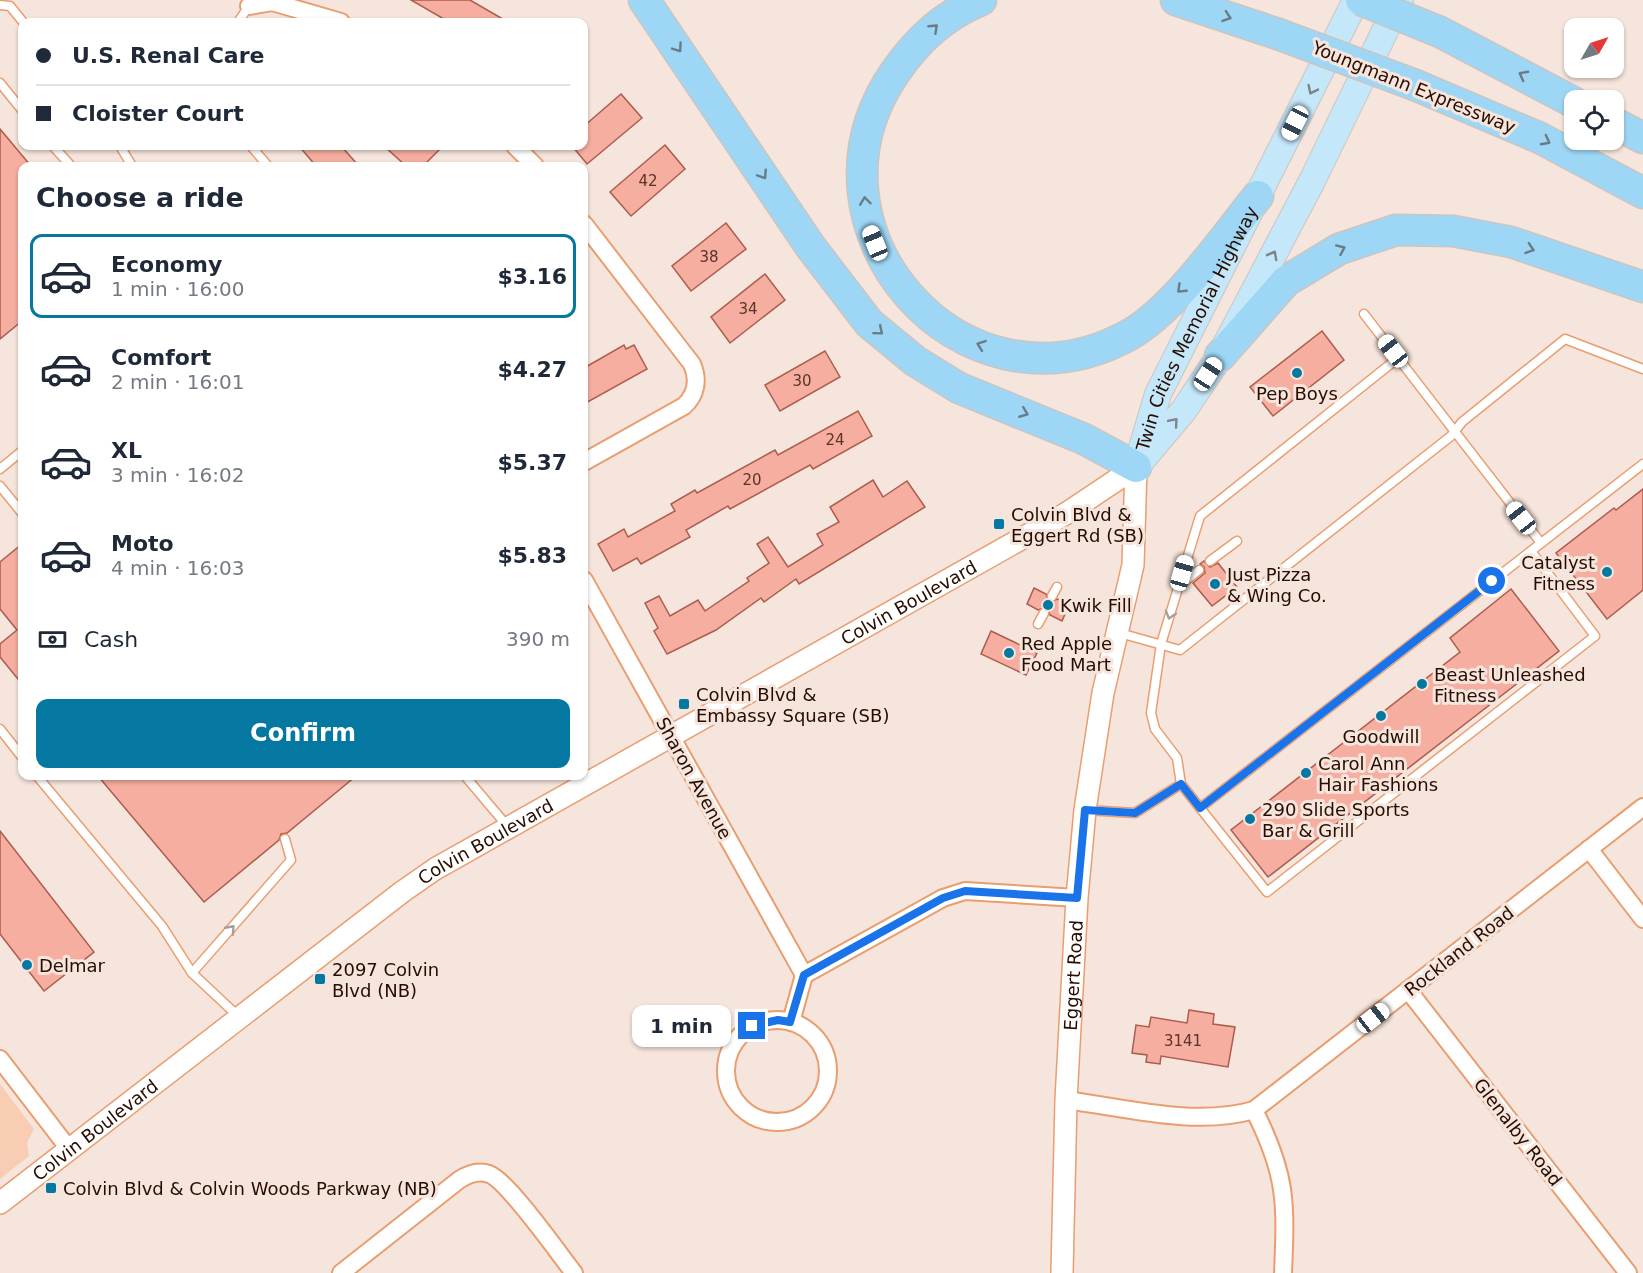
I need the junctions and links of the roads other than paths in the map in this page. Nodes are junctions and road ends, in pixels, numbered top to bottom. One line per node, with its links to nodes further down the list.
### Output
1 (644, 0): 35 (highway, one-way to 35)
2 (981, 0): 24 (highway, one-way to 2)
3 (1176, 0): 23 (highway, Youngmann Expressway, one-way to 23, bridge)
4 (1356, 0): 24 (main road, Twin Cities Memorial Highway, one-way to 24)
5 (1361, 0): 13 (highway, one-way to 5, bridge)
6 (1400, 0): 28 (main road, Twin Cities Memorial Highway, one-way to 6)
7 (5, 6): 9 (lane)
8 (249, 6): 10 (lane); 11 (street)
9 (18, 18)
10 (241, 18)
11 (327, 18)
12 (0, 83): 14 (lane)
13 (1564, 97)
14 (18, 105)
15 (1624, 128): 16 (highway)
16 (1643, 138)
17 (57, 150): 20 (lane)
18 (254, 150): 21 (lane)
19 (519, 150): 22 (street)
20 (67, 162)
21 (265, 162)
22 (531, 162)
23 (1643, 193)
24 (1258, 196): 35 (main road, Twin Cities Memorial Highway)
25 (588, 229): 33 (street)
26 (1643, 287): 28 (highway, one-way to 26)
27 (1364, 314): 29 (lane)
28 (1220, 356): 35 (main road, Twin Cities Memorial Highway, one-way to 28)
29 (1398, 358): 31 (lane); 44 (lane)
30 (1643, 369): 31 (lane)
31 (1455, 432): 40 (lane); 51 (lane)
32 (18, 454): 36 (lane)
33 (588, 460)
34 (1643, 464): 40 (lane)
35 (1136, 467): 50 (street, Eggert Road); 53 (street, Colvin Boulevard)
36 (0, 469)
37 (0, 486): 38 (lane)
38 (18, 508)
39 (1237, 541): 42 (lane)
40 (1541, 543): 41 (lane)
41 (1531, 551): 59 (lane); 59 (lane)
42 (1210, 561)
43 (1199, 570): 44 (lane)
44 (1178, 586): 51 (lane, one-way to 51)
45 (588, 587): 53 (street, Sharon Avenue)
46 (1057, 587): 47 (lane)
47 (1052, 596)
48 (1044, 613): 49 (lane)
49 (1038, 624)
50 (1116, 632): 51 (lane); 60 (street, Eggert Road)
51 (1161, 644): 57 (lane)
52 (0, 729): 54 (lane)
53 (671, 736): 61 (street, Colvin Boulevard); 67 (street, Sharon Avenue)
54 (18, 752)
55 (41, 780): 66 (lane)
56 (468, 780): 61 (lane)
57 (1181, 784): 59 (lane); 60 (lane)
58 (1643, 807): 63 (street, Rockland Road)
59 (1200, 808)
60 (1085, 810): 64 (street, Eggert Road)
61 (508, 827): 69 (street, Colvin Boulevard)
62 (285, 839): 66 (lane, one-way to 62)
63 (1589, 849): 65 (street); 68 (street, Rockland Road)
64 (1077, 898): 67 (street); 72 (street, Eggert Road)
65 (1643, 919)
66 (192, 973): 69 (lane)
67 (804, 975): 70 (street)
68 (1408, 990): 73 (street, Rockland Road); 80 (street, Glenalby Road)
69 (239, 1018): 74 (street, Colvin Boulevard)
70 (790, 1022): 70 (street)
71 (0, 1059): 74 (street)
72 (1066, 1100): 73 (street, Rockland Road); 78 (street, Eggert Road)
73 (1254, 1110): 79 (street)
74 (69, 1149): 75 (street, Colvin Boulevard)
75 (0, 1203)
76 (341, 1273): 77 (street)
77 (574, 1273)
78 (1062, 1273)
79 (1283, 1273)
80 (1628, 1273)

